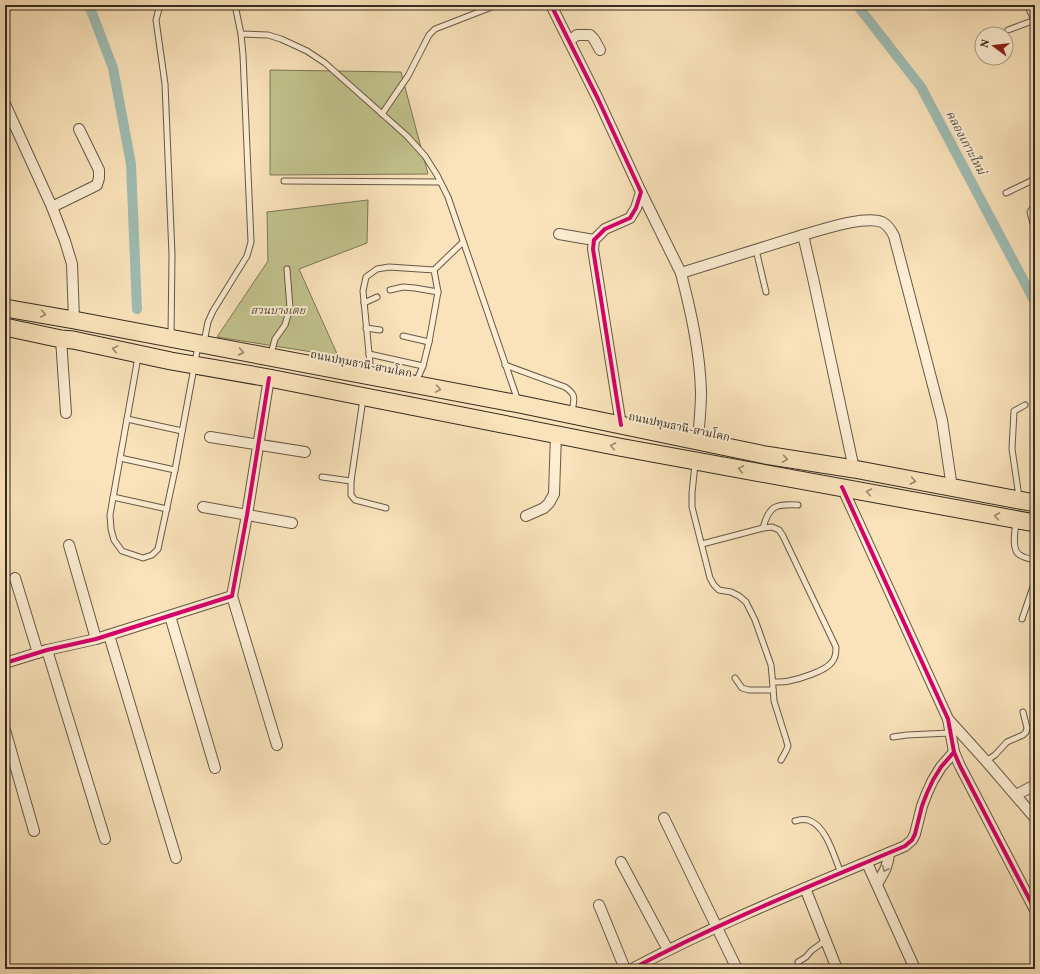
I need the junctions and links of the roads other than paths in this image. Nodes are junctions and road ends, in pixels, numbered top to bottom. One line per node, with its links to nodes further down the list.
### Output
1 (160, 5): 43 (lane)
2 (235, 5): 9 (lane)
3 (498, 5): 13 (lane)
4 (550, 5): 10 (street)
5 (1030, 5): 6 (street)
6 (1035, 15)
7 (1035, 20): 8 (lane)
8 (1014, 28)
9 (241, 34): 13 (lane); 45 (lane)
10 (568, 41): 11 (street); 18 (street)
11 (600, 50)
12 (5, 104): 21 (street)
13 (382, 114): 17 (lane)
14 (79, 129): 21 (street)
15 (1035, 179): 19 (lane)
16 (284, 181): 17 (lane)
17 (440, 182): 26 (lane)
18 (641, 192): 25 (street); 30 (street)
19 (1006, 193)
20 (1035, 205): 22 (lane)
21 (52, 207): 37 (street)
22 (1035, 231)
23 (558, 234): 25 (street)
24 (803, 236): 27 (street); 70 (street); 75 (street)
25 (594, 240): 61 (street)
26 (463, 242): 29 (lane); 50 (lane)
27 (756, 250): 30 (street); 33 (lane)
28 (287, 269): 48 (lane)
29 (434, 270): 32 (lane); 35 (lane)
30 (681, 273): 65 (street)
31 (390, 290): 32 (lane)
32 (438, 292): 44 (lane)
33 (766, 292)
34 (376, 297): 35 (lane)
35 (364, 303): 39 (lane)
36 (5, 308): 37 (main road, ถนนปทุมธานี-สามโคก, one-way to 37)
37 (74, 320): 43 (main road, ถนนปทุมธานี-สามโคก)
38 (5, 327): 42 (main road)
39 (366, 328): 40 (lane); 47 (lane)
40 (380, 330)
41 (403, 336): 44 (lane)
42 (61, 338): 46 (main road, one-way to 42); 58 (street)
43 (171, 338): 45 (main road, ถนนปทุมธานี-สามโคก)
44 (429, 342): 51 (lane)
45 (201, 344): 48 (main road, ถนนปทุมธานี-สามโคก, one-way to 48); 49 (lane)
46 (139, 354): 49 (main road); 60 (lane)
47 (369, 354): 51 (lane); 52 (lane)
48 (271, 357): 52 (main road, ถนนปทุมธานี-สามโคก)
49 (194, 365): 53 (main road); 62 (lane)
50 (505, 365): 56 (lane); 59 (lane)
51 (423, 366): 54 (lane)
52 (371, 377): 54 (main road, ถนนปทุมธานี-สามโคก)
53 (269, 378): 55 (main road); 66 (street)
54 (415, 385): 56 (main road, ถนนปทุมธานี-สามโคก, one-way to 56)
55 (363, 396): 63 (main road); 73 (lane)
56 (519, 404): 59 (main road, ถนนปทุมธานี-สามโคก)
57 (1025, 405): 77 (lane)
58 (66, 413)
59 (572, 415): 61 (main road, ถนนปทุมธานี-สามโคก)
60 (127, 420): 62 (lane); 68 (lane)
61 (621, 425): 65 (main road, ถนนปทุมธานี-สามโคก)
62 (182, 431): 71 (lane)
63 (556, 434): 69 (main road, one-way to 63); 83 (street)
64 (210, 437): 66 (street)
65 (698, 442): 70 (main road, ถนนปทุมธานี-สามโคก, one-way to 70)
66 (258, 444): 67 (street); 82 (street)
67 (305, 452)
68 (120, 458): 71 (lane); 76 (lane)
69 (696, 461): 74 (main road, one-way to 69); 88 (lane)
70 (854, 469): 75 (main road, ถนนปทุมธานี-สามโคก, one-way to 75)
71 (175, 470): 81 (lane)
72 (322, 477): 73 (lane)
73 (351, 481): 80 (lane)
74 (842, 487): 84 (main road, one-way to 74); 104 (street)
75 (952, 488): 77 (main road, ถนนปทุมธานี-สามโคก)
76 (113, 497): 81 (lane); 81 (lane)
77 (1027, 502)
78 (798, 504): 87 (lane)
79 (203, 507): 82 (street)
80 (386, 508)
81 (167, 509)
82 (247, 515): 85 (street); 93 (street)
83 (526, 516)
84 (1016, 520): 86 (main road); 90 (lane)
85 (292, 523)
86 (1035, 523)
87 (763, 528): 88 (lane); 101 (lane)
88 (702, 544): 101 (lane)
89 (69, 545): 97 (street)
90 (1035, 560)
91 (15, 578): 98 (street)
92 (1035, 581): 95 (lane)
93 (232, 596): 94 (street); 108 (street)
94 (170, 616): 96 (street); 112 (street)
95 (1022, 620)
96 (109, 635): 97 (street); 121 (street)
97 (96, 639): 98 (street)
98 (42, 652): 99 (street); 119 (street)
99 (5, 663)
100 (735, 678): 102 (lane)
101 (773, 682): 102 (lane)
102 (773, 690): 110 (lane)
103 (1023, 712): 111 (lane)
104 (948, 719): 106 (street); 111 (street)
105 (5, 730): 118 (street)
106 (950, 734): 107 (lane); 109 (street)
107 (893, 737)
108 (278, 745)
109 (954, 752): 120 (street); 128 (street)
110 (781, 760)
111 (986, 761): 114 (street)
112 (215, 768)
113 (1035, 785): 114 (street)
114 (1016, 795): 116 (street)
115 (664, 818): 129 (street)
116 (1035, 818)
117 (795, 821): 124 (lane)
118 (34, 831)
119 (105, 839)
120 (889, 853): 123 (street); 125 (street, one-way to 125)
121 (176, 858)
122 (621, 862): 131 (street)
123 (867, 863): 124 (street); 125 (street)
124 (841, 874): 126 (street)
125 (877, 884): 137 (street)
126 (805, 888): 129 (street); 130 (street)
127 (599, 905): 133 (street)
128 (1035, 910)
129 (716, 927): 131 (street); 135 (street)
130 (826, 940): 132 (lane); 136 (street)
131 (668, 950): 134 (street)
132 (798, 962)
133 (625, 969)
134 (632, 969)
135 (737, 969)
136 (837, 969)
137 (915, 969)

